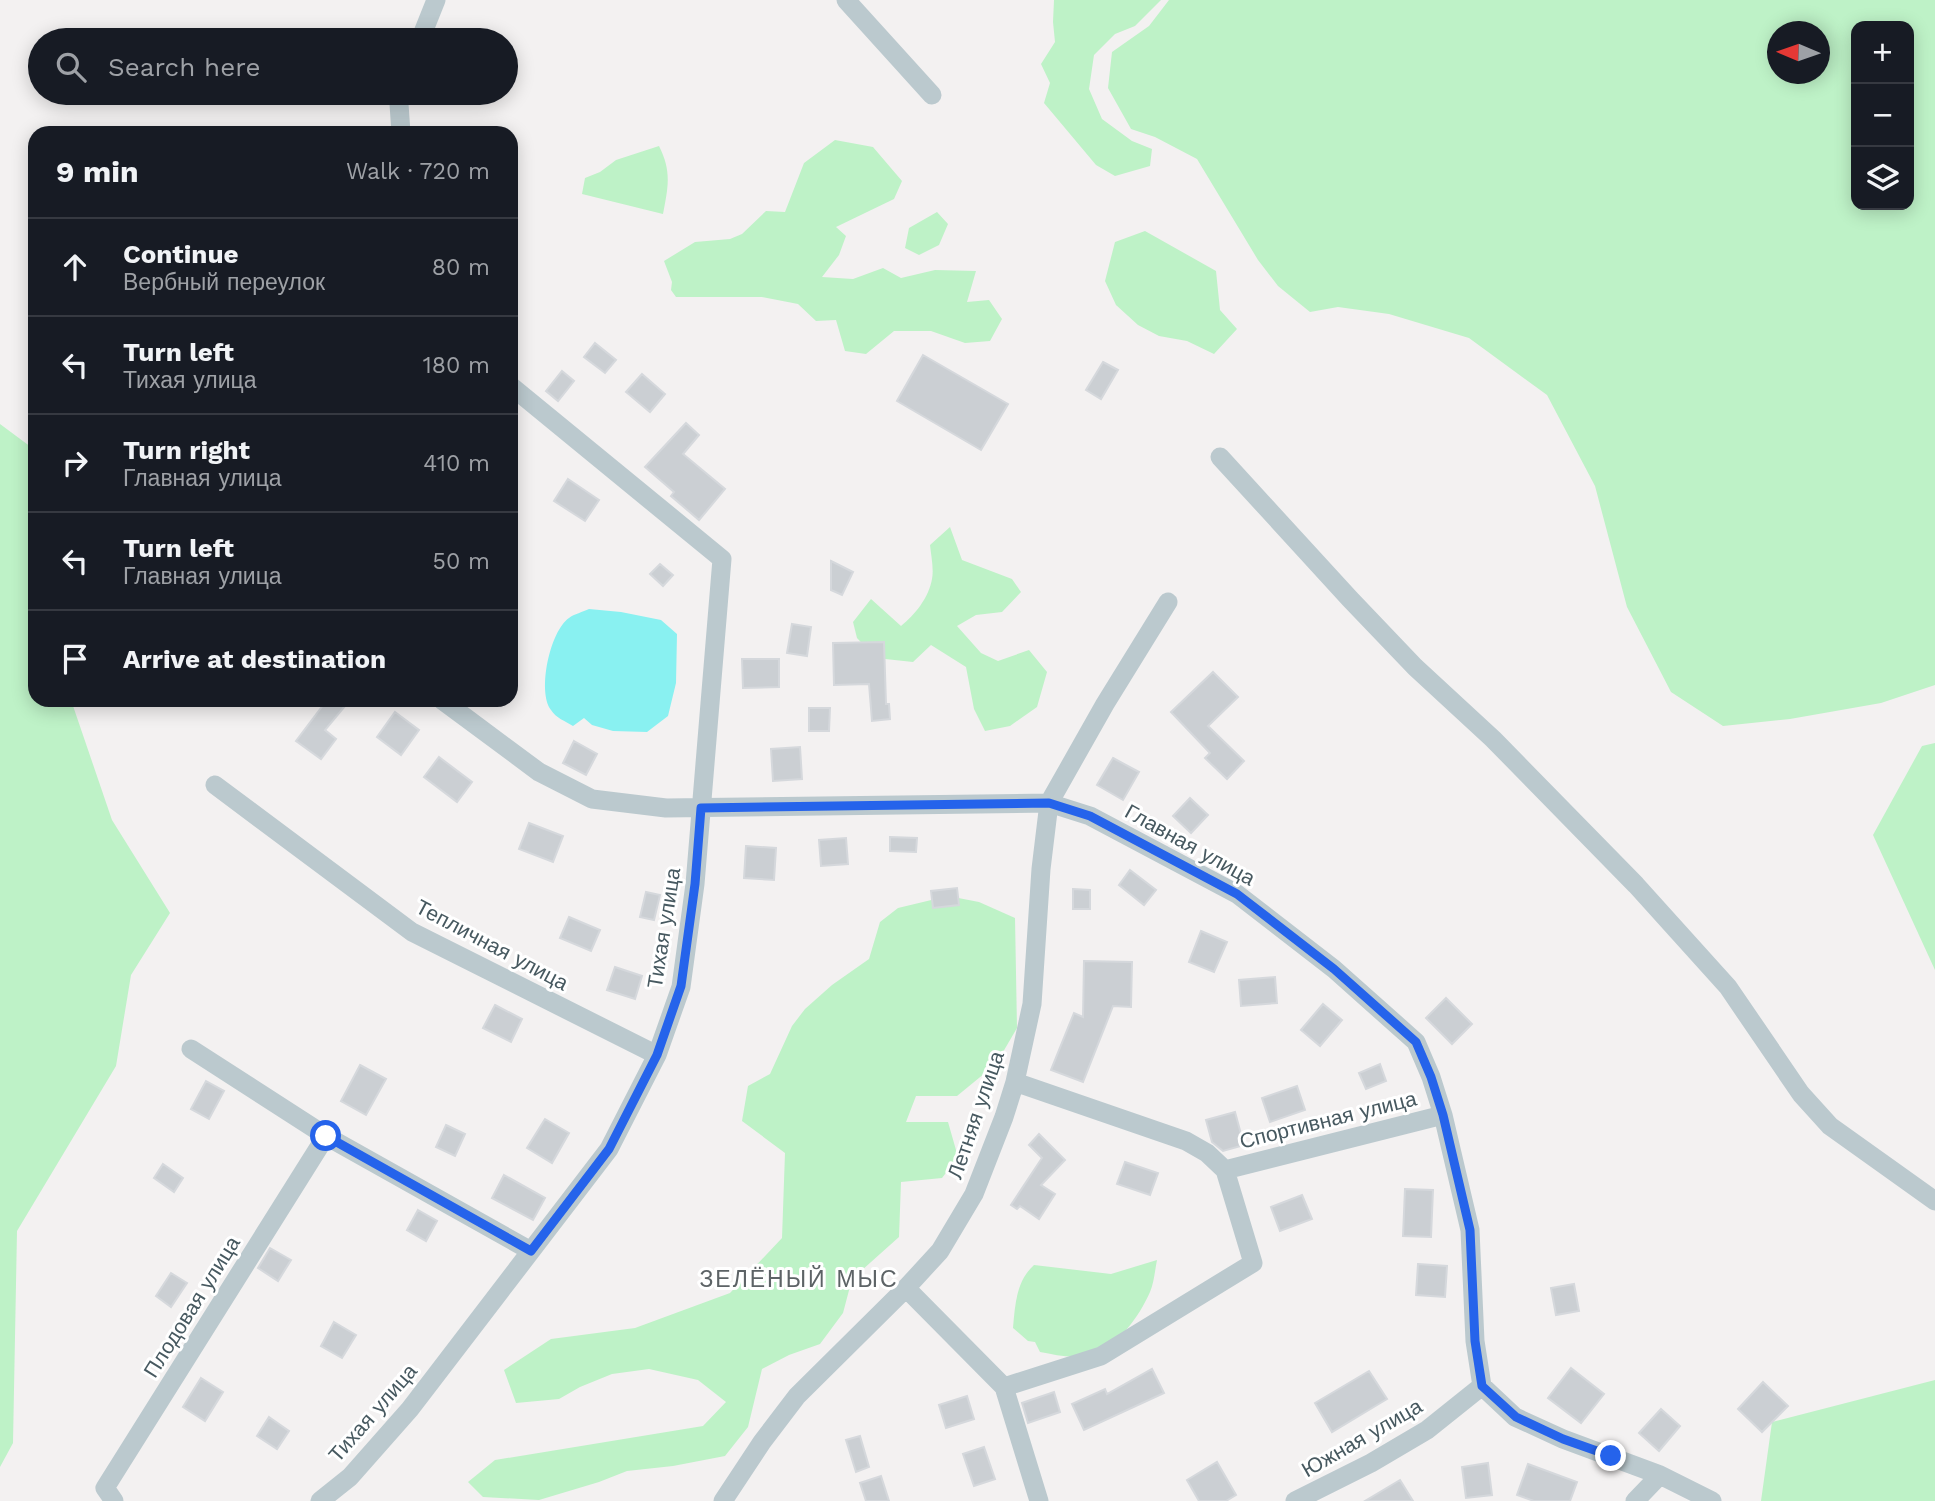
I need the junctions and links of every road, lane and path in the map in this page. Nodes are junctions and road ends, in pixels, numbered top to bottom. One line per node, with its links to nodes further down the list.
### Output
1 (436, 0): 3 (street)
2 (846, 0): 4 (street)
3 (425, 28)
4 (932, 95)
5 (399, 105): 6 (street)
6 (401, 126)
7 (518, 392): 13 (street, Тихая улица)
8 (1220, 457): 20 (street)
9 (1168, 602): 12 (street, Летняя улица)
10 (451, 707): 13 (street, Главная улица)
11 (215, 785): 15 (street, Тепличная улица)
12 (1049, 803): 13 (street, Главная улица); 16 (street, Летняя улица); 17 (street, Главная улица)
13 (701, 808): 15 (street, Тихая улица)
14 (191, 1049): 18 (street)
15 (657, 1055): 21 (street, Тихая улица)
16 (1015, 1082): 19 (street, Спортивная улица); 22 (street, Летняя улица)
17 (1443, 1115): 19 (street, Спортивная улица); 23 (street, Главная улица)
18 (326, 1136): 21 (street); 26 (street, Плодовая улица)
19 (1225, 1170): 24 (street, Спортивная улица)
20 (1935, 1201)
21 (531, 1251): 27 (street, Тихая улица)
22 (906, 1288): 24 (street); 28 (street, Летняя улица)
23 (1482, 1386): 25 (street); 30 (street, Южная улица)
24 (1004, 1387): 29 (street)
25 (1660, 1475): 31 (street); 32 (street)
26 (114, 1501)
27 (320, 1501)
28 (723, 1501)
29 (1039, 1501)
30 (1295, 1501)
31 (1635, 1501)
32 (1712, 1501)

